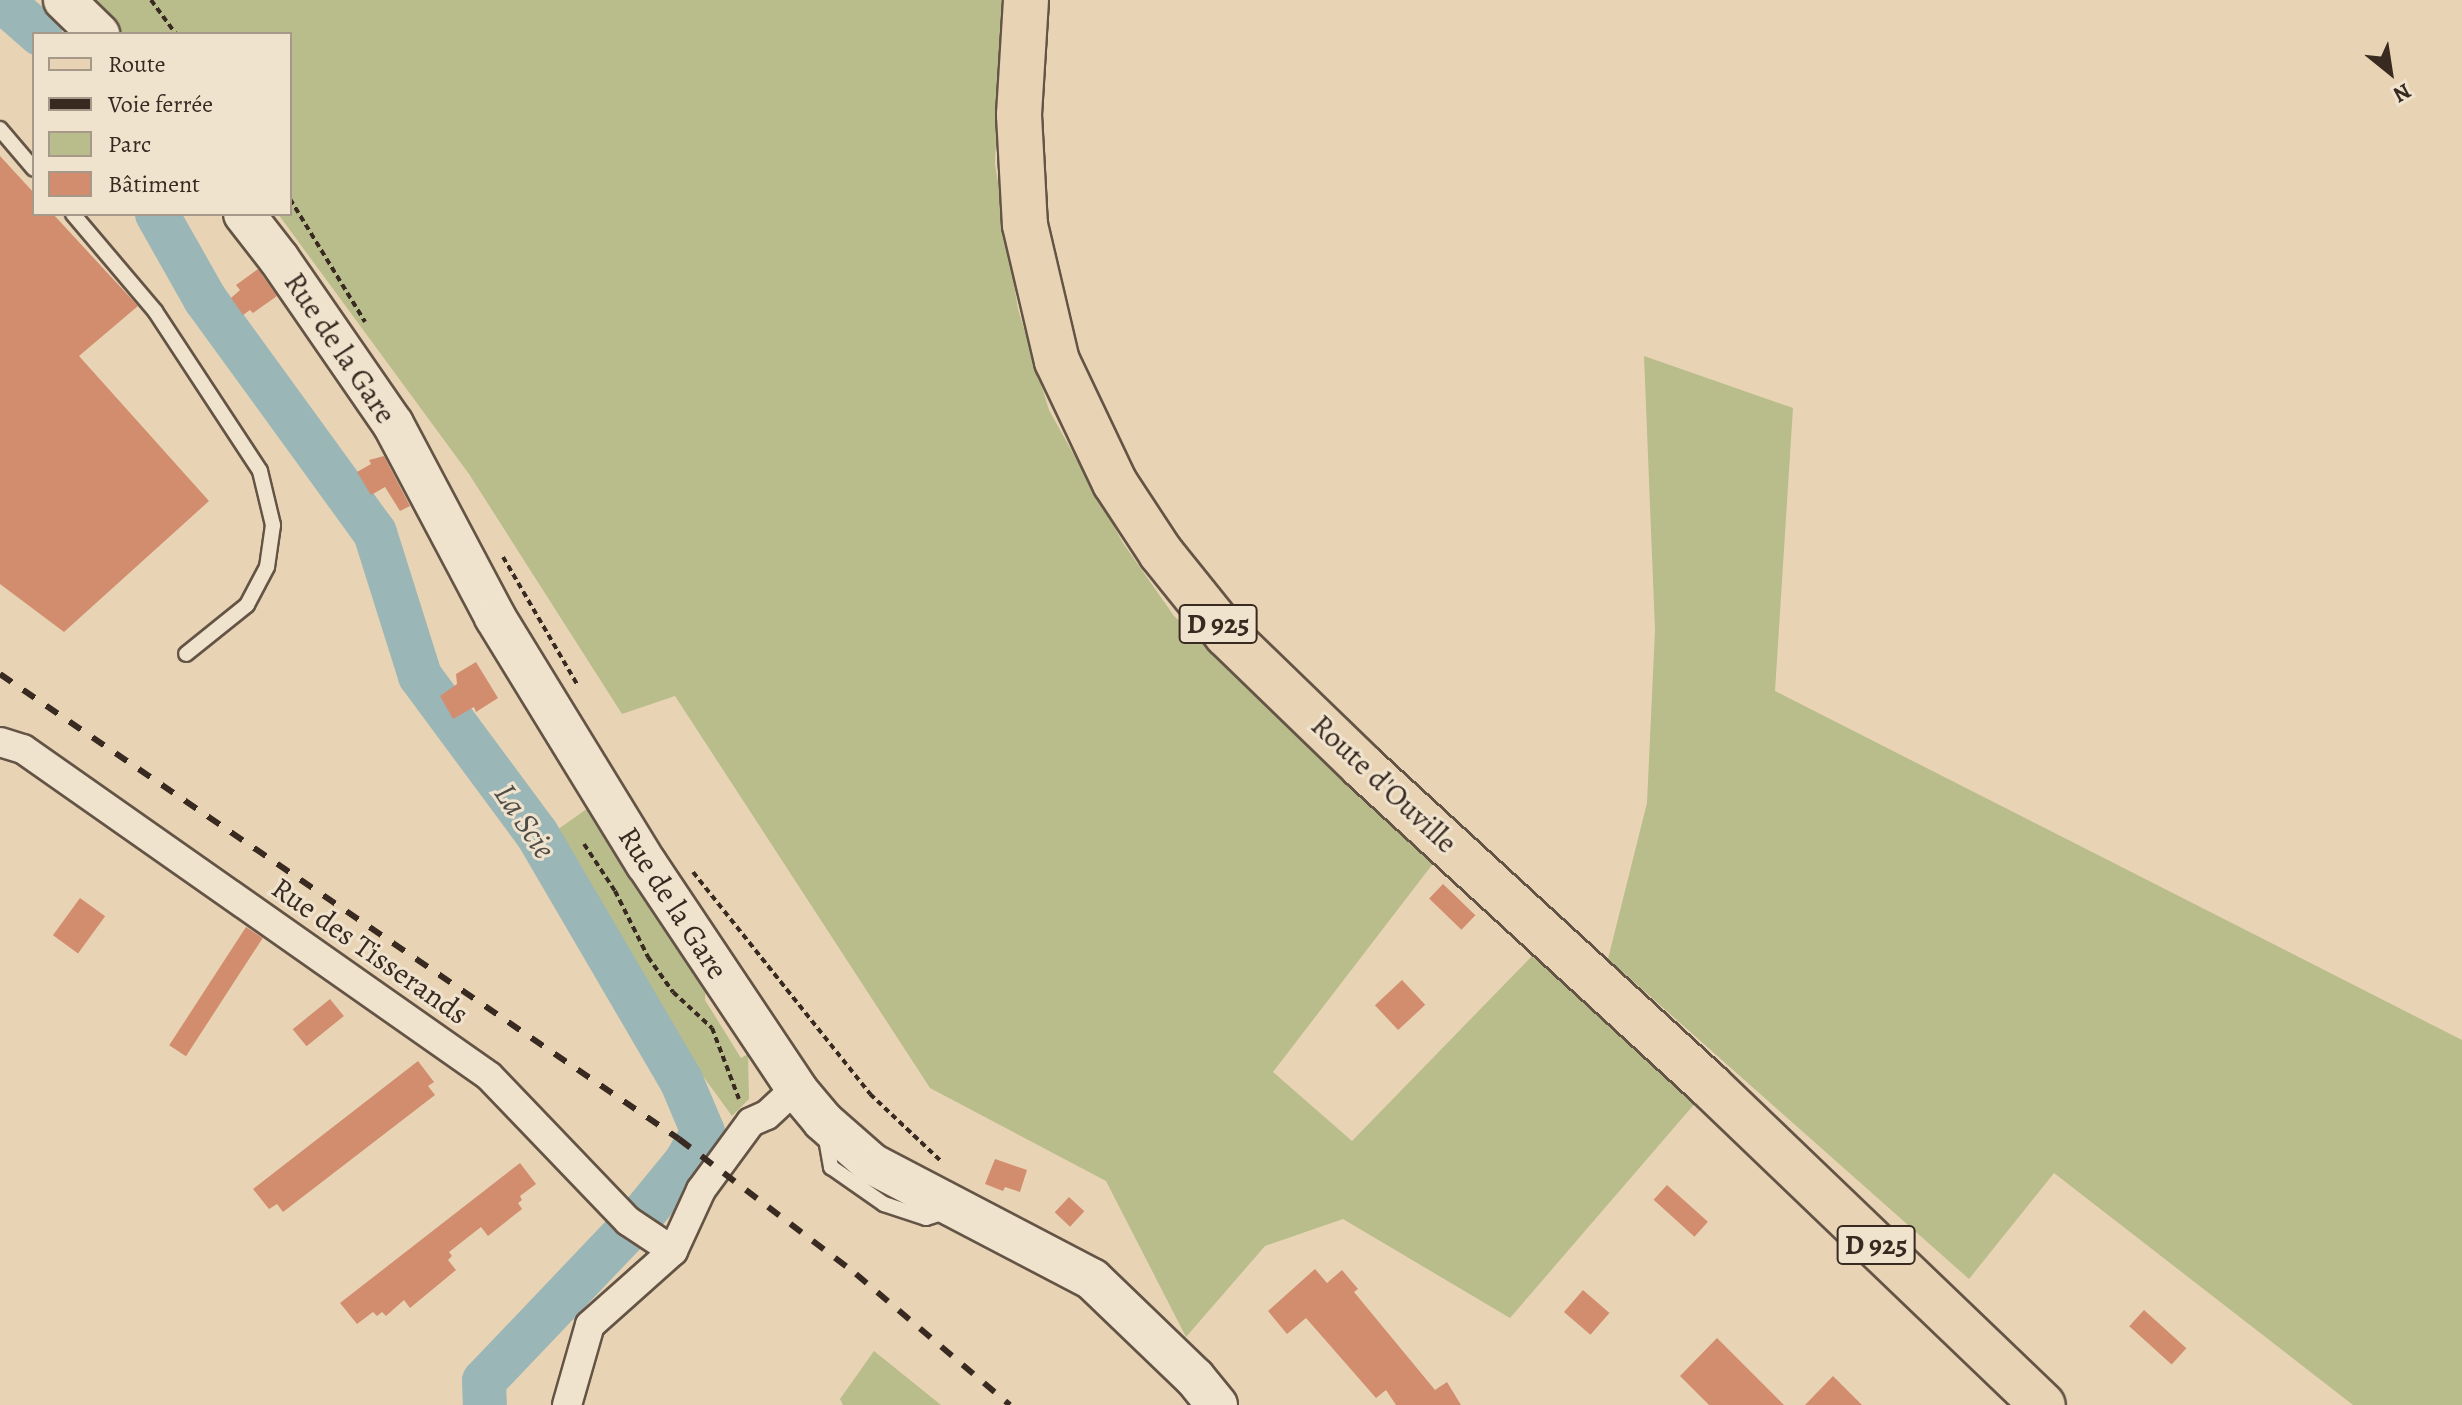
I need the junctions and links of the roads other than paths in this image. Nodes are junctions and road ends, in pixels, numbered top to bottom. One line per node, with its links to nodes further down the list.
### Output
1 (64, 0): 3 (street)
2 (1026, 0): 14 (main road, Route d'Ouville / D 925)
3 (97, 32)
4 (0, 129): 5 (lane)
5 (32, 167)
6 (75, 216): 8 (lane)
7 (246, 216): 10 (street, Rue de la Gare)
8 (186, 654)
9 (0, 742): 11 (street, Rue des Tisserands)
10 (798, 1091): 11 (street); 13 (street, Rue de la Gare)
11 (666, 1248): 12 (street)
12 (567, 1405)
13 (1217, 1405)
14 (2043, 1405)

